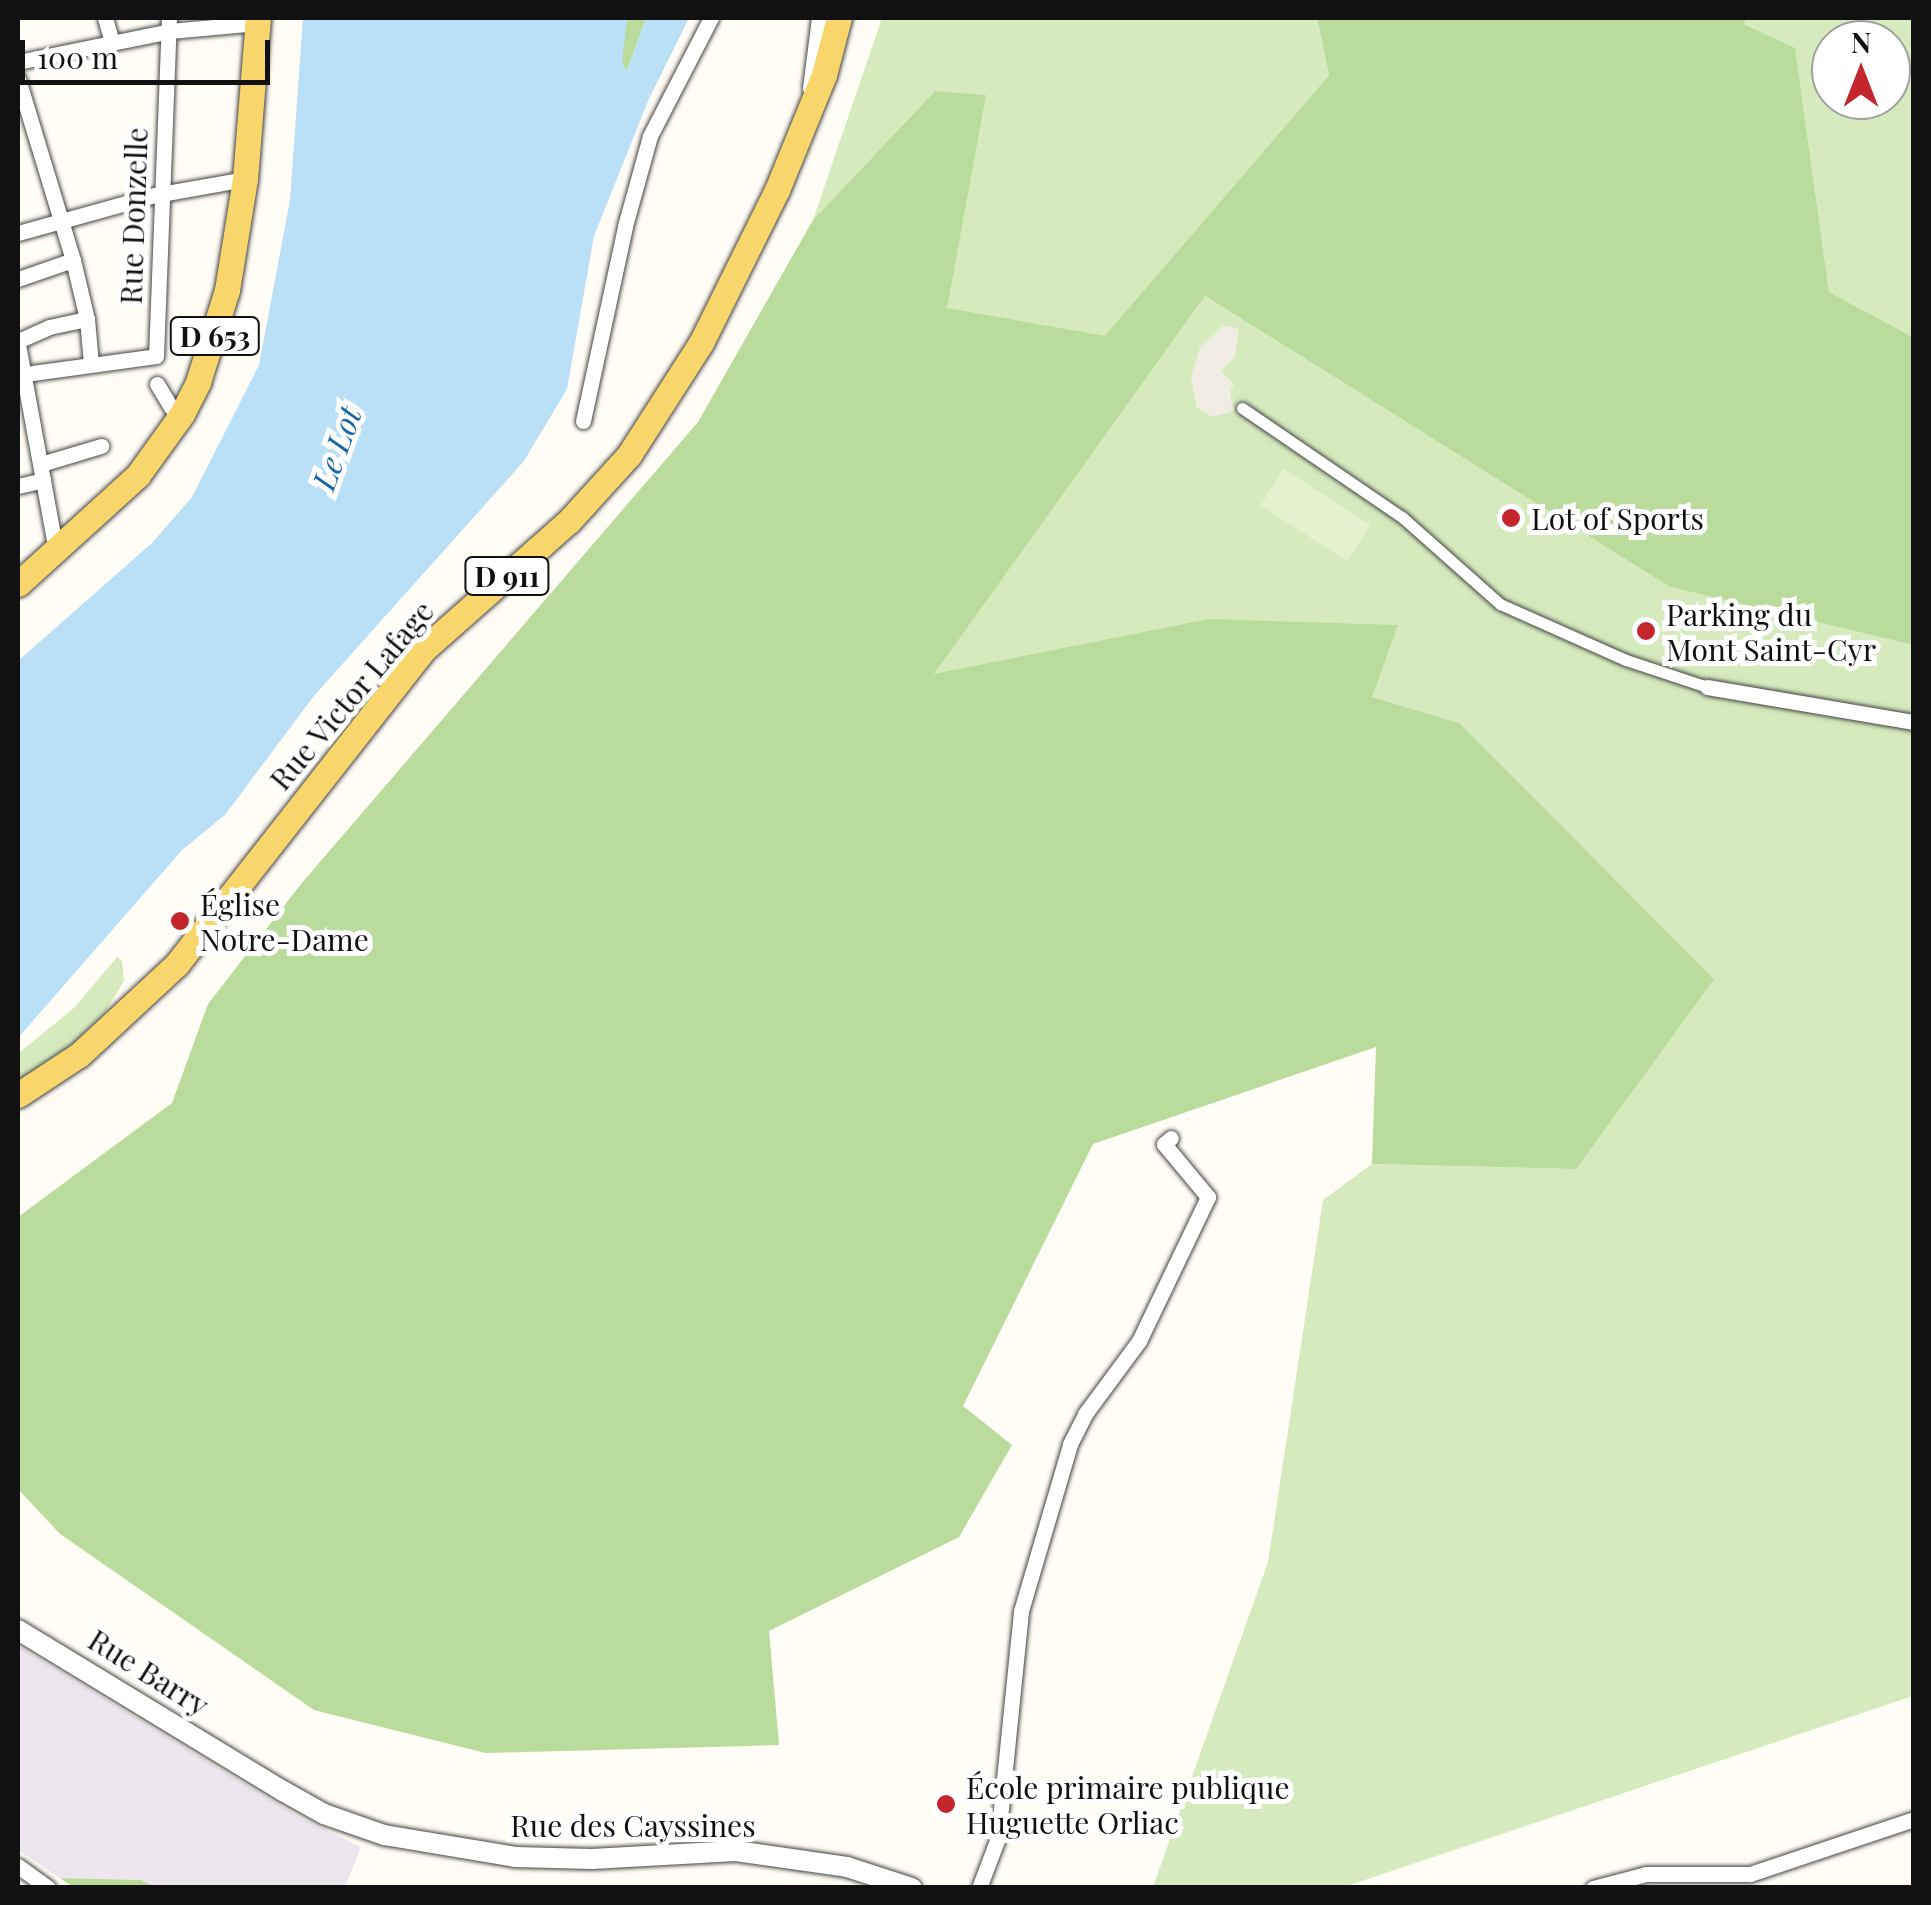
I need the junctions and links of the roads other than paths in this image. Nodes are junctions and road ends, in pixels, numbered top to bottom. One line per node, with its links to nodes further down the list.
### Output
1 (104, 18): 7 (street)
2 (710, 18): 26 (street)
3 (820, 18): 11 (street)
4 (839, 18): 11 (main road, Rue Victor Lafage / D 911)
5 (258, 20): 6 (street); 12 (main road, D 653)
6 (170, 24): 7 (street); 13 (street, Rue Donzelle)
7 (112, 42): 8 (street)
8 (18, 62)
9 (18, 80): 10 (street)
10 (21, 100): 14 (street)
11 (812, 110): 35 (main road, Rue Victor Lafage / D 911)
12 (245, 179): 13 (street); 25 (main road, D 653)
13 (163, 194): 14 (street); 20 (street, Rue Donzelle)
14 (63, 222): 15 (street); 16 (street)
15 (18, 233)
16 (73, 260): 17 (street); 18 (street)
17 (18, 279)
18 (88, 319): 19 (street); 20 (street)
19 (18, 343): 21 (street)
20 (91, 364): 21 (street)
21 (21, 374): 23 (street)
22 (157, 384): 25 (street)
23 (23, 394): 27 (street)
24 (1242, 408): 33 (street)
25 (182, 414): 31 (main road, D 653)
26 (584, 421)
27 (25, 423): 29 (street)
28 (101, 446): 29 (street)
29 (42, 472): 30 (street); 31 (street)
30 (18, 486)
31 (56, 551): 32 (main road, D 653)
32 (18, 584)
33 (1707, 687): 34 (street)
34 (1914, 722)
35 (18, 1095)
36 (1171, 1138): 43 (street)
37 (18, 1630): 38 (street, Rue Barry)
38 (246, 1769): 42 (street, Rue des Cayssines)
39 (1914, 1820): 44 (street)
40 (18, 1866): 41 (street)
41 (48, 1888)
42 (912, 1888)
43 (979, 1888)
44 (1593, 1888)

